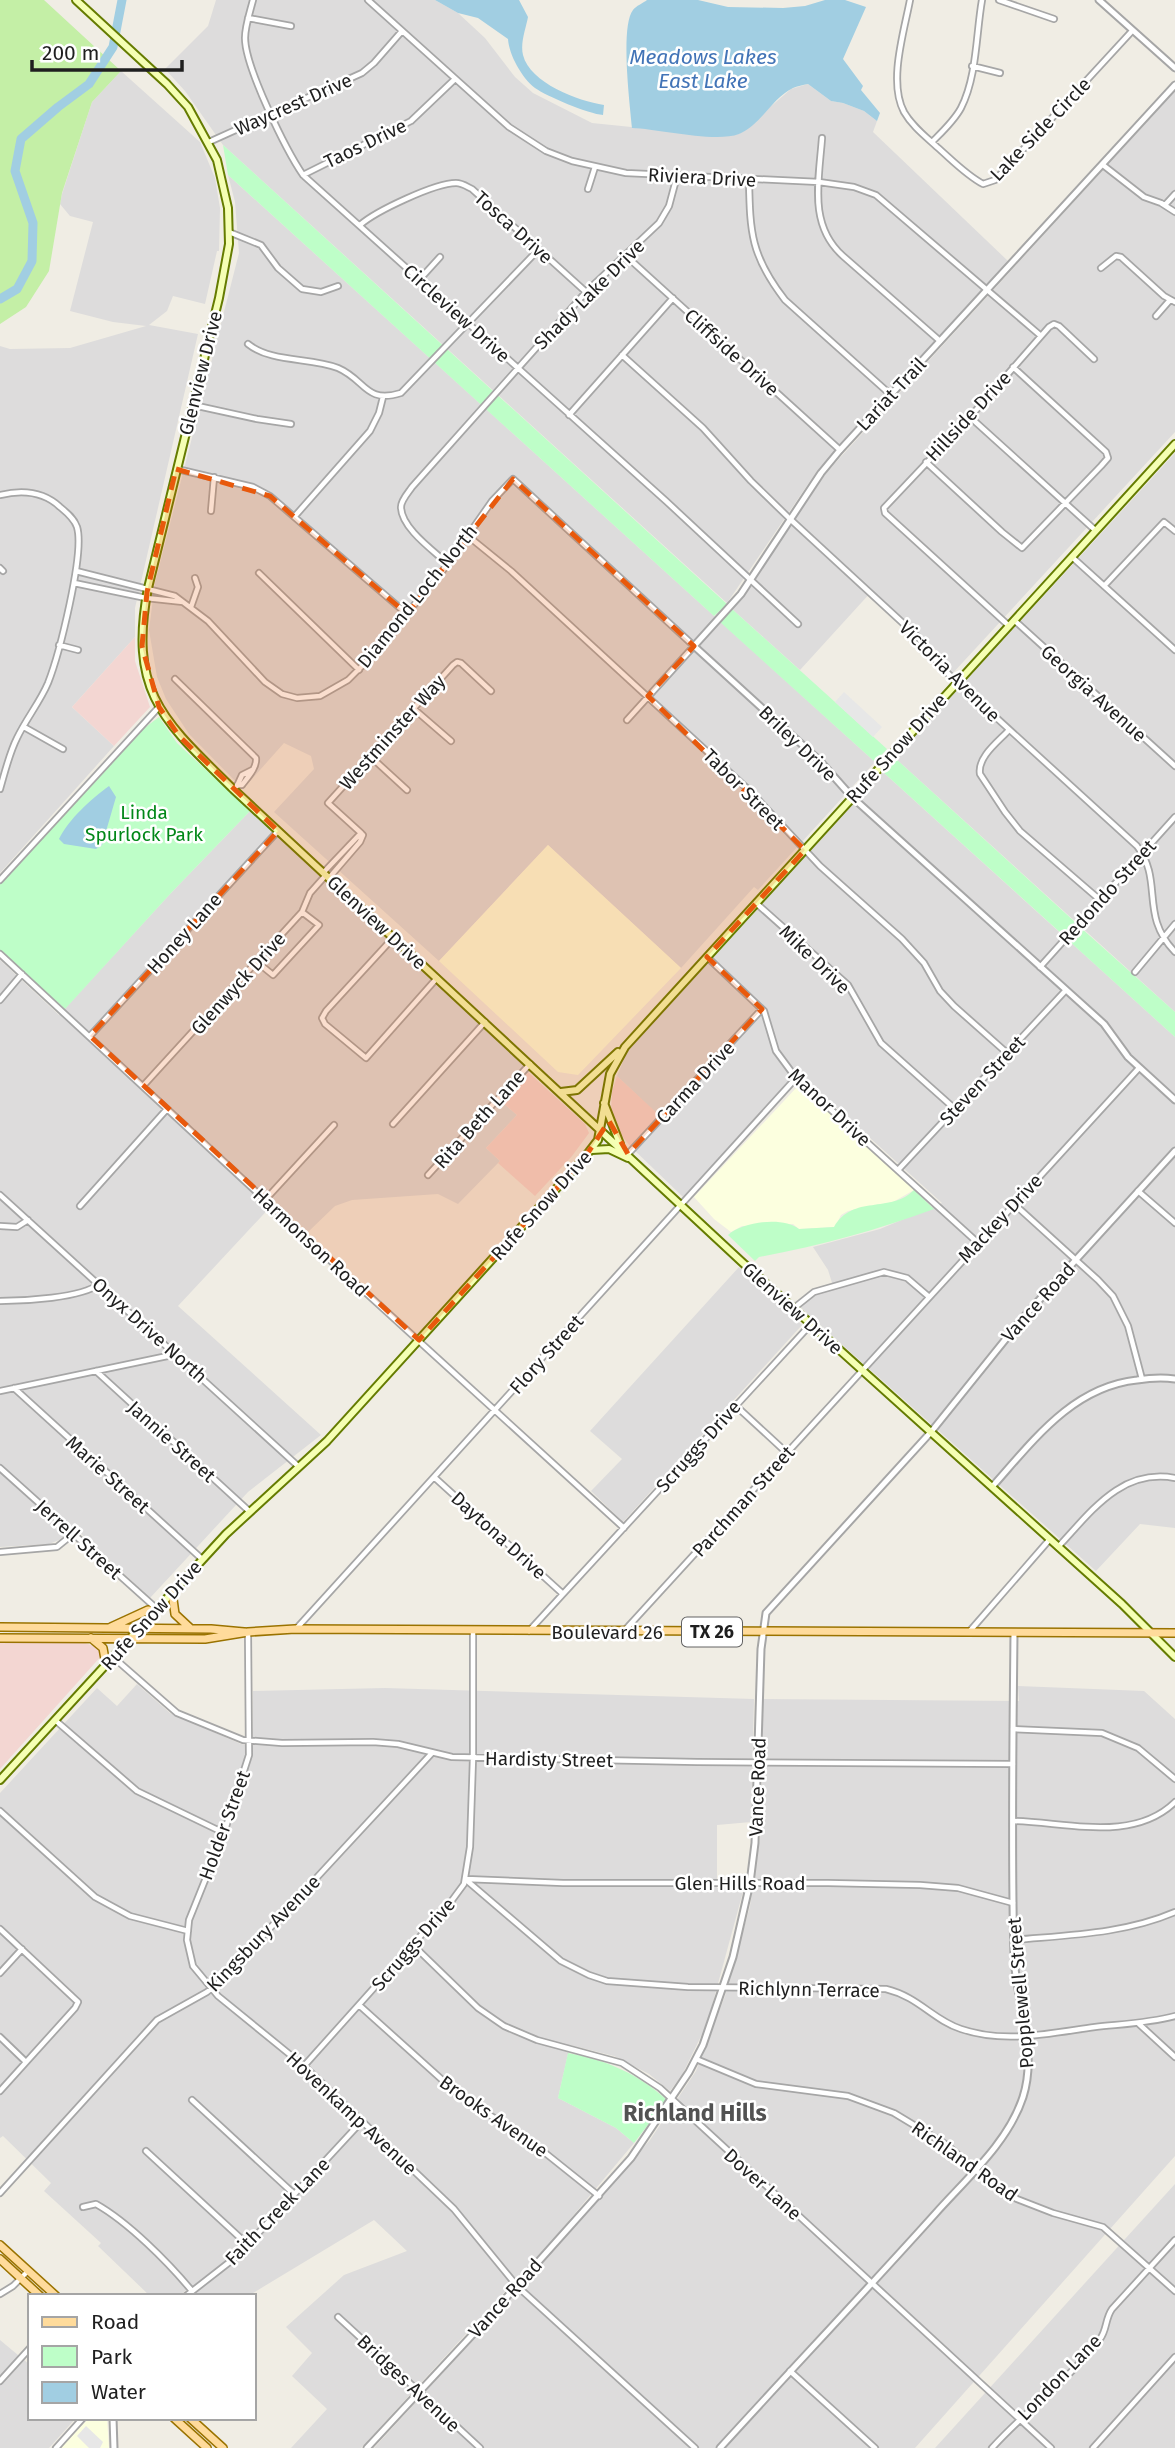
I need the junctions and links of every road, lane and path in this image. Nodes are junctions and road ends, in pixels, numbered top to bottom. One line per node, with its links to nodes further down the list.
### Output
1 (76, 0): 20 (main road, Glenview Drive)
2 (253, 0): 8 (street, Circleview Drive)
3 (368, 0): 11 (street, Riviera Drive)
4 (910, 0): 21 (street, Lake Side Circle)
5 (982, 0): 13 (street)
6 (999, 0): 9 (street)
7 (1099, 0): 12 (street)
8 (248, 18): 10 (street); 18 (street, Circleview Drive)
9 (1054, 19)
10 (291, 26)
11 (402, 30): 16 (street, Riviera Drive); 18 (street, Waycrest Drive)
12 (1132, 31): 14 (street); 21 (street, Lake Side Circle)
13 (972, 66): 15 (street); 21 (street)
14 (1175, 68)
15 (1000, 72)
16 (455, 79): 23 (street, Riviera Drive); 24 (street, Taos Drive)
17 (1175, 85): 22 (street, Lariat Trail)
18 (271, 113): 20 (street, Waycrest Drive); 24 (street, Circleview Drive)
19 (822, 138): 27 (street)
20 (209, 142): 33 (main road, Glenview Drive)
21 (932, 142)
22 (1103, 165): 30 (street); 40 (street, Lariat Trail)
23 (595, 167): 25 (street, Riviera Drive); 28 (street)
24 (303, 175): 32 (street, Circleview Drive)
25 (677, 176): 26 (street, Riviera Drive); 35 (street, Shady Lake Drive)
26 (748, 180): 27 (street, Riviera Drive); 53 (street)
27 (819, 182): 40 (street, Riviera Drive); 47 (street)
28 (588, 189)
29 (1175, 194): 30 (street)
30 (1165, 205): 31 (street)
31 (1175, 212)
32 (360, 225): 34 (street, Tosca Drive); 38 (street, Circleview Drive)
33 (229, 232): 39 (street); 55 (main road, Glenview Drive)
34 (539, 249): 41 (street, Tosca Drive); 45 (street)
35 (625, 255): 41 (street, Shady Lake Drive); 42 (street, Cliffside Drive)
36 (440, 257): 38 (street)
37 (1101, 268): 43 (street)
38 (420, 279): 45 (street, Circleview Drive)
39 (338, 286)
40 (988, 290): 46 (street, Riviera Drive); 47 (street, Lariat Trail)
41 (586, 292): 51 (street, Shady Lake Drive)
42 (673, 298): 49 (street); 60 (street, Cliffside Drive)
43 (1172, 301): 44 (street)
44 (1156, 316)
45 (468, 324): 51 (street, Circleview Drive); 54 (street)
46 (1041, 336): 50 (street, Hillside Drive); 52 (street, Hillside Drive)
47 (940, 341): 53 (street, Lariat Trail)
48 (248, 344): 54 (street)
49 (622, 355): 56 (street); 69 (street, Victoria Avenue)
50 (1094, 359)
51 (517, 367): 56 (street, Circleview Drive); 74 (street, Shady Lake Drive)
52 (1013, 367): 57 (street, Hillside Drive); 66 (street)
53 (891, 395): 60 (street, Lariat Trail)
54 (383, 397): 68 (street)
55 (192, 405): 58 (street); 62 (main road, Glenview Drive)
56 (569, 415): 78 (street, Circleview Drive)
57 (970, 417): 61 (street, Hillside Drive); 66 (street)
58 (291, 424)
59 (1175, 444): 70 (main road, Rufe Snow Drive)
60 (840, 450): 69 (street, Lariat Trail)
61 (926, 462): 66 (street); 88 (street, Hillside Drive)
62 (176, 469): 63 (street); 81 (main road, Glenview Drive)
63 (214, 477): 67 (street); 68 (street)
64 (509, 480): 72 (street, Diamond Loch North); 90 (street, Briley Drive)
65 (0, 495): 75 (street)
66 (1066, 504): 70 (street)
67 (211, 512)
68 (295, 516): 85 (street)
69 (790, 519): 78 (street, Lariat Trail); 95 (street, Victoria Avenue)
70 (1095, 530): 73 (main road, Rufe Snow Drive)
71 (1175, 531): 80 (street)
72 (468, 536): 74 (street, Diamond Loch North); 97 (street, Tabor Street)
73 (1071, 556): 80 (street); 86 (main road, Rufe Snow Drive)
74 (448, 564): 85 (street, Diamond Loch North)
75 (76, 571): 79 (street); 81 (street, Diamond Loch North)
76 (259, 573): 93 (street)
77 (195, 578): 84 (street)
78 (750, 580): 87 (street, Circleview Drive); 90 (street, Lariat Trail)
79 (74, 583): 82 (street, Diamond Loch North); 89 (street)
80 (1104, 586): 92 (street)
81 (148, 588): 82 (main road, Glenview Drive); 83 (street, Diamond Loch North)
82 (146, 598): 83 (street, Diamond Loch North); 98 (main road, Glenview Drive)
83 (183, 602): 84 (street, Diamond Loch North)
84 (191, 607): 93 (street, Diamond Loch North)
85 (407, 614): 93 (street, Diamond Loch North)
86 (1013, 619): 88 (main road, Rufe Snow Drive); 106 (street, Georgia Avenue)
87 (798, 624)
88 (1008, 625): 95 (main road, Rufe Snow Drive)
89 (59, 645): 91 (street); 101 (street)
90 (694, 646): 97 (street, Lariat Trail); 110 (street, Briley Drive)
91 (78, 650)
92 (1175, 650)
93 (359, 670)
94 (175, 679): 107 (street)
95 (956, 682): 102 (street, Victoria Avenue); 110 (main road, Rufe Snow Drive)
96 (491, 691): 99 (street, Westminster Way)
97 (648, 696): 100 (street, Lariat Trail); 114 (street, Tabor Street)
98 (159, 707): 107 (main road, Glenview Drive); 117 (street)
99 (414, 709): 103 (street); 105 (street, Westminster Way)
100 (627, 720)
101 (24, 727): 104 (street); 108 (street)
102 (1009, 730): 115 (street, Victoria Avenue); 118 (street)
103 (451, 741)
104 (63, 749)
105 (371, 757): 109 (street); 113 (street, Westminster Way)
106 (1175, 766)
107 (235, 787): 112 (main road, Glenview Drive)
108 (0, 789)
109 (407, 790)
110 (852, 797): 114 (main road, Rufe Snow Drive); 128 (street, Briley Drive)
111 (1175, 817): 115 (street, Redondo Street)
112 (278, 831): 116 (main road, Glenview Drive); 136 (street, Honey Lane)
113 (361, 833): 116 (street, Glenwyck Drive)
114 (805, 850): 119 (main road, Rufe Snow Drive); 138 (street, Tabor Street)
115 (1142, 853): 118 (street, Redondo Street); 123 (street)
116 (326, 875): 120 (street, Glenwyck Drive); 122 (main road, Glenview Drive)
117 (1, 876)
118 (1100, 900): 128 (street, Redondo Street)
119 (756, 903): 126 (main road, Rufe Snow Drive); 147 (street, Mike Drive)
120 (302, 912): 127 (street, Glenwyck Drive); 127 (street)
121 (1175, 924): 123 (street)
122 (393, 937): 131 (main road, Glenview Drive); 131 (street)
123 (1163, 937): 124 (street); 129 (street)
124 (1175, 952)
125 (0, 954): 130 (street, Harmonson Road)
126 (707, 957): 134 (street, Manor Drive); 137 (main road, Rufe Snow Drive)
127 (257, 962): 142 (street, Glenwyck Drive)
128 (1040, 967): 132 (street, Briley Drive)
129 (1135, 972)
130 (22, 974): 133 (street); 136 (street, Harmonson Road)
131 (437, 978): 135 (main road, Glenview Drive)
132 (1066, 990): 138 (street, Steven Street); 140 (street, Briley Drive)
133 (0, 1000)
134 (762, 1009): 141 (street, Manor Drive); 154 (street, Carma Drive)
135 (485, 1022): 139 (main road, Glenview Drive); 148 (street)
136 (90, 1036): 142 (street, Harmonson Road)
137 (625, 1046): 143 (main road); 145 (main road, Rufe Snow Drive)
138 (1007, 1054): 147 (street, Steven Street)
139 (530, 1064): 143 (main road, Glenview Drive); 157 (street, Rita Beth Lane)
140 (1139, 1068): 144 (street, Briley Drive); 161 (street, Mackey Drive)
141 (796, 1078): 156 (street, Manor Drive); 162 (street, Flory Street)
142 (143, 1086): 146 (street, Harmonson Road)
143 (561, 1092): 150 (main road, Glenview Drive)
144 (1175, 1100)
145 (604, 1104): 150 (main road, Rufe Snow Drive); 151 (main road)
146 (167, 1109): 160 (street, Harmonson Road); 163 (street)
147 (955, 1109): 156 (street, Steven Street)
148 (393, 1124)
149 (334, 1125): 160 (street)
150 (601, 1129): 151 (main road, Glenview Drive); 152 (main road, Rufe Snow Drive)
151 (622, 1149): 154 (main road, Glenview Drive)
152 (590, 1151): 155 (main road); 174 (main road, Rufe Snow Drive)
153 (1175, 1151): 158 (street, Vance Road)
154 (628, 1154): 155 (main road, Glenview Drive)
155 (639, 1164): 162 (main road, Glenview Drive)
156 (898, 1170): 167 (street, Manor Drive)
157 (428, 1175)
158 (1138, 1191): 165 (street); 168 (street, Vance Road)
159 (0, 1195): 164 (street, Onyx Drive North)
160 (265, 1200): 174 (street, Harmonson Road)
161 (1013, 1203): 167 (street, Mackey Drive); 168 (street)
162 (682, 1204): 172 (main road, Glenview Drive); 183 (street, Flory Street)
163 (80, 1206)
164 (28, 1220): 166 (street); 169 (street, Onyx Drive North)
165 (1175, 1223)
166 (0, 1226)
167 (977, 1242): 170 (street, Mackey Drive)
168 (1076, 1260): 178 (street); 184 (street, Vance Road)
169 (99, 1284): 171 (street); 175 (street, Onyx Drive North)
170 (928, 1296): 172 (street); 176 (street, Mackey Drive)
171 (0, 1301)
172 (793, 1308): 173 (main road, Glenview Drive)
173 (811, 1324): 176 (main road, Glenview Drive); 182 (street, Scruggs Drive)
174 (419, 1340): 183 (street, Harmonson Road); 186 (main road, Rufe Snow Drive)
175 (177, 1354): 177 (street); 186 (street, Onyx Drive North)
176 (862, 1370): 184 (main road, Glenview Drive); 185 (street, Parchman Street)
177 (96, 1371): 180 (street); 191 (street, Jannie Street)
178 (1142, 1379): 179 (street); 190 (street)
179 (1175, 1379)
180 (14, 1388): 181 (street); 197 (street, Marie Street)
181 (0, 1391)
182 (735, 1405): 185 (street); 192 (street, Scruggs Drive)
183 (495, 1409): 188 (street, Flory Street); 192 (street, Harmonson Road)
184 (931, 1432): 190 (main road, Glenview Drive); 210 (street, Vance Road)
185 (787, 1453): 209 (street, Parchman Street)
186 (299, 1467): 191 (main road, Rufe Snow Drive)
187 (0, 1468): 193 (street, Jerrell Street)
188 (434, 1477): 199 (street, Daytona Drive); 205 (street, Flory Street)
189 (1175, 1478): 195 (street)
190 (992, 1487): 194 (main road, Glenview Drive)
191 (249, 1511): 197 (main road, Rufe Snow Drive)
192 (624, 1528): 199 (street, Scruggs Drive)
193 (73, 1534): 196 (street); 200 (street, Jerrell Street)
194 (1050, 1539): 195 (main road, Glenview Drive); 211 (street)
195 (1058, 1547): 214 (main road, Glenview Drive)
196 (0, 1552)
197 (202, 1559): 198 (main road, Rufe Snow Drive)
198 (172, 1592): 200 (main road, Rufe Snow Drive); 204 (main road)
199 (563, 1594): 207 (street, Scruggs Drive)
200 (156, 1610): 202 (main road); 203 (main road, Rufe Snow Drive)
201 (2, 1627): 202 (main road, Boulevard 26 / TX 26); 216 (main road)
202 (111, 1627): 203 (main road, Boulevard 26 / TX 26)
203 (139, 1629): 204 (main road, Boulevard 26 / TX 26); 215 (main road, Rufe Snow Drive)
204 (190, 1629): 208 (main road, Boulevard 26 / TX 26)
205 (295, 1629): 206 (main road, Boulevard 26 / TX 26); 208 (main road, Boulevard 26 / TX 26)
206 (473, 1631): 207 (main road, Boulevard 26 / TX 26); 225 (street, Scruggs Drive)
207 (528, 1631): 209 (main road, Boulevard 26 / TX 26)
208 (248, 1632): 215 (main road, Boulevard 26 / TX 26); 223 (street, Holder Street)
209 (623, 1632): 210 (main road, Boulevard 26 / TX 26)
210 (762, 1632): 211 (main road, Boulevard 26 / TX 26); 226 (street, Vance Road)
211 (968, 1632): 212 (main road, Boulevard 26 / TX 26)
212 (1014, 1633): 214 (main road, Boulevard 26 / TX 26); 222 (street, Popplewell Street)
213 (1175, 1633): 214 (main road, Boulevard 26 / TX 26)
214 (1151, 1634): 219 (main road, Glenview Drive)
215 (131, 1637): 217 (main road, Boulevard 26 / TX 26); 218 (main road, Rufe Snow Drive)
216 (2, 1638): 217 (main road, Boulevard 26 / TX 26)
217 (91, 1638): 220 (main road)
218 (113, 1657): 220 (main road, Rufe Snow Drive); 223 (street, Hardisty Street)
219 (1175, 1657)
220 (106, 1665): 221 (main road, Rufe Snow Drive)
221 (55, 1720): 229 (main road, Rufe Snow Drive); 233 (street)
222 (1013, 1729): 227 (street, Popplewell Street); 228 (street)
223 (249, 1740): 224 (street, Hardisty Street); 233 (street, Holder Street)
224 (432, 1753): 225 (street, Hardisty Street); 245 (street, Kingsbury Avenue)
225 (473, 1758): 226 (street, Hardisty Street); 234 (street, Scruggs Drive)
226 (758, 1762): 227 (street, Hardisty Street); 235 (street, Vance Road)
227 (1013, 1764): 232 (street, Popplewell Street)
228 (1175, 1779)
229 (0, 1780)
230 (1175, 1802): 232 (street)
231 (0, 1811): 239 (street)
232 (1013, 1821): 236 (street, Popplewell Street)
233 (224, 1833): 239 (street, Holder Street)
234 (466, 1879): 235 (street, Glen Hills Road); 241 (street, Scruggs Drive); 244 (street, Richlynn Terrace)
235 (750, 1883): 236 (street, Glen Hills Road); 244 (street, Vance Road)
236 (1013, 1903): 240 (street, Popplewell Street)
237 (1175, 1912): 240 (street)
238 (0, 1929): 242 (street)
239 (188, 1930): 245 (street, Hovenkamp Avenue)
240 (1014, 1940): 249 (street, Popplewell Street)
241 (412, 1945): 246 (street, Scruggs Drive); 256 (street, Dover Lane)
242 (22, 1949): 243 (street); 253 (street)
243 (0, 1973)
244 (723, 1987): 249 (street, Richlynn Terrace); 252 (street, Vance Road)
245 (211, 1989): 254 (street, Hovenkamp Avenue); 261 (street, Kingsbury Avenue)
246 (359, 2005): 254 (street, Scruggs Drive); 263 (street, Brooks Avenue)
247 (1175, 2016): 248 (street, Richlynn Terrace)
248 (1138, 2023): 249 (street, Richlynn Terrace); 251 (street)
249 (1025, 2036): 260 (street, Popplewell Street)
250 (0, 2037): 253 (street)
251 (1175, 2057)
252 (695, 2059): 256 (street, Vance Road); 260 (street, Richland Road)
253 (26, 2062): 255 (street)
254 (304, 2066): 258 (street, Hovenkamp Avenue)
255 (0, 2091)
256 (671, 2099): 263 (street, Vance Road); 272 (street, Dover Lane)
257 (192, 2100): 262 (street)
258 (362, 2121): 262 (street, Faith Creek Lane); 273 (street, Hovenkamp Avenue)
259 (146, 2151): 267 (street)
260 (975, 2169): 269 (street, Richland Road); 272 (street, Popplewell Street)
261 (0, 2193)
262 (294, 2194): 267 (street, Faith Creek Lane)
263 (599, 2196): 273 (street, Vance Road)
264 (83, 2207): 274 (street)
265 (1175, 2240): 269 (street, London Lane)
266 (0, 2245): 270 (main road)
267 (248, 2245): 274 (street, Faith Creek Lane)
268 (0, 2259): 271 (main road)
269 (1149, 2268): 275 (street, Richland Road); 286 (street, London Lane)
270 (28, 2271): 271 (street); 278 (main road)
271 (21, 2278): 276 (street); 277 (main road)
272 (872, 2284): 283 (street, Popplewell Street); 286 (street, Dover Lane)
273 (517, 2286): 285 (street, Vance Road); 297 (street, Hovenkamp Avenue)
274 (192, 2291): 279 (street, Faith Creek Lane)
275 (1175, 2291)
276 (0, 2294)
277 (38, 2294)
278 (54, 2294)
279 (188, 2294)
280 (338, 2317): 285 (street, Bridges Avenue)
281 (28, 2350): 284 (street)
282 (1175, 2357): 302 (street)
283 (790, 2371): 298 (street, Popplewell Street); 299 (street)
284 (0, 2381)
285 (419, 2391): 295 (street, Vance Road); 296 (street, Bridges Avenue)
286 (1020, 2419): 300 (street, London Lane); 301 (street, Dover Lane)
287 (81, 2420): 291 (street)
288 (113, 2420): 292 (street)
289 (176, 2420): 293 (main road)
290 (192, 2420): 294 (main road)
291 (56, 2448)
292 (114, 2448)
293 (207, 2448)
294 (223, 2448)
295 (367, 2448)
296 (480, 2448)
297 (695, 2448)
298 (720, 2448)
299 (875, 2448)
300 (992, 2448)
301 (1051, 2448)
302 (1093, 2448)

